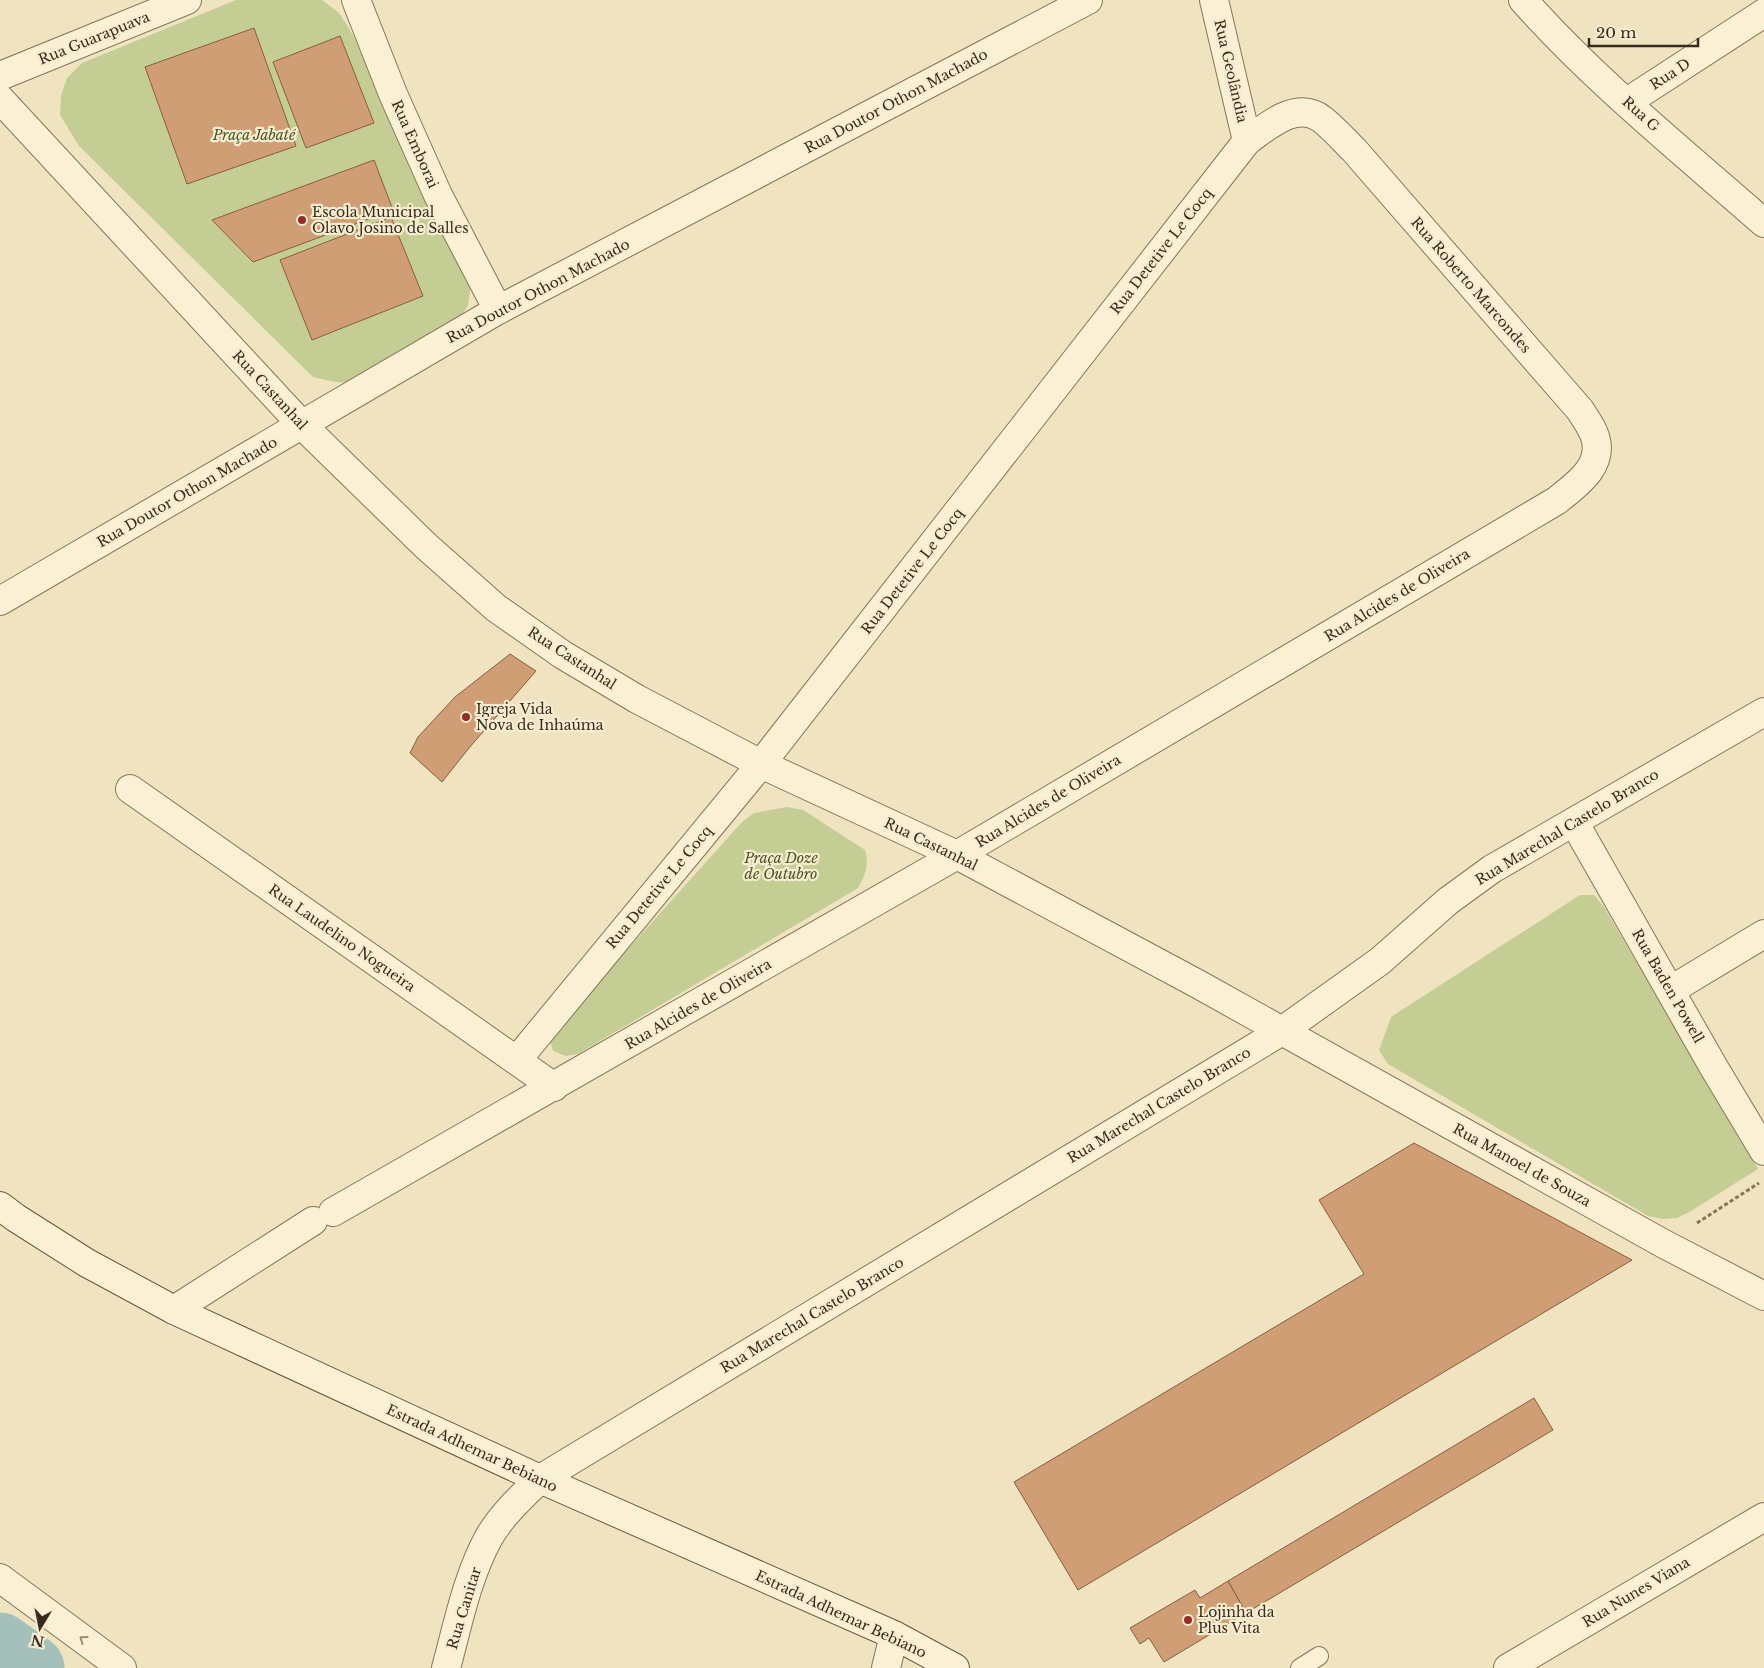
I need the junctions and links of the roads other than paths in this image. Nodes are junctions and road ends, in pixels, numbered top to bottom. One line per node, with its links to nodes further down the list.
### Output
1 (187, 0): 7 (street, Rua Guarapuava)
2 (356, 0): 13 (street, Rua Emborai)
3 (1088, 0): 13 (street, Rua Doutor Othon Machado)
4 (1214, 0): 11 (street, Rua Geolândia)
5 (1523, 0): 9 (street, Rua G)
6 (1764, 13): 9 (street, Rua D)
7 (0, 76)
8 (0, 99): 14 (street, Rua Castanhal)
9 (1627, 102): 12 (street, Rua G)
10 (1322, 119): 11 (street, Rua Detetive Le Cocq); 15 (street, Rua Roberto Marcondes)
11 (1247, 141): 18 (street, Rua Detetive Le Cocq)
12 (1764, 223)
13 (498, 310): 14 (street, Rua Doutor Othon Machado)
14 (302, 425): 16 (street, Rua Doutor Othon Machado); 18 (street, Rua Castanhal)
15 (1594, 463): 21 (street, Rua Alcides de Oliveira)
16 (0, 601)
17 (1764, 712): 20 (street, Rua Marechal Castelo Branco)
18 (761, 764): 21 (street, Rua Castanhal); 25 (street, Rua Detetive Le Cocq)
19 (130, 789): 25 (street, Rua Laudelino Nogueira)
20 (1574, 822): 23 (street, Rua Baden Powell); 24 (street, Rua Marechal Castelo Branco)
21 (957, 855): 24 (street, Rua Castanhal); 26 (street, Rua Alcides de Oliveira)
22 (1764, 934): 23 (street)
23 (1671, 990): 27 (street, Rua Baden Powell)
24 (1282, 1031): 29 (street, Rua Manoel de Souza); 31 (street, Rua Marechal Castelo Branco)
25 (517, 1060): 26 (street, Rua Laudelino Nogueira)
26 (554, 1087): 30 (street, Rua Alcides de Oliveira)
27 (1764, 1150)
28 (0, 1206): 30 (street, Estrada Adhemar Bebiano)
29 (1764, 1296)
30 (174, 1310): 31 (street, Estrada Adhemar Bebiano)
31 (540, 1479): 34 (street, Estrada Adhemar Bebiano); 37 (street, Rua Canitar)
32 (1764, 1517): 41 (street, Rua Nunes Viana)
33 (0, 1578): 36 (street, one-way to 33)
34 (894, 1635): 38 (street); 39 (street, Estrada Adhemar Bebiano)
35 (1319, 1656): 40 (lane)
36 (122, 1668)
37 (446, 1668)
38 (886, 1668)
39 (955, 1668)
40 (1300, 1668)
41 (1508, 1668)

